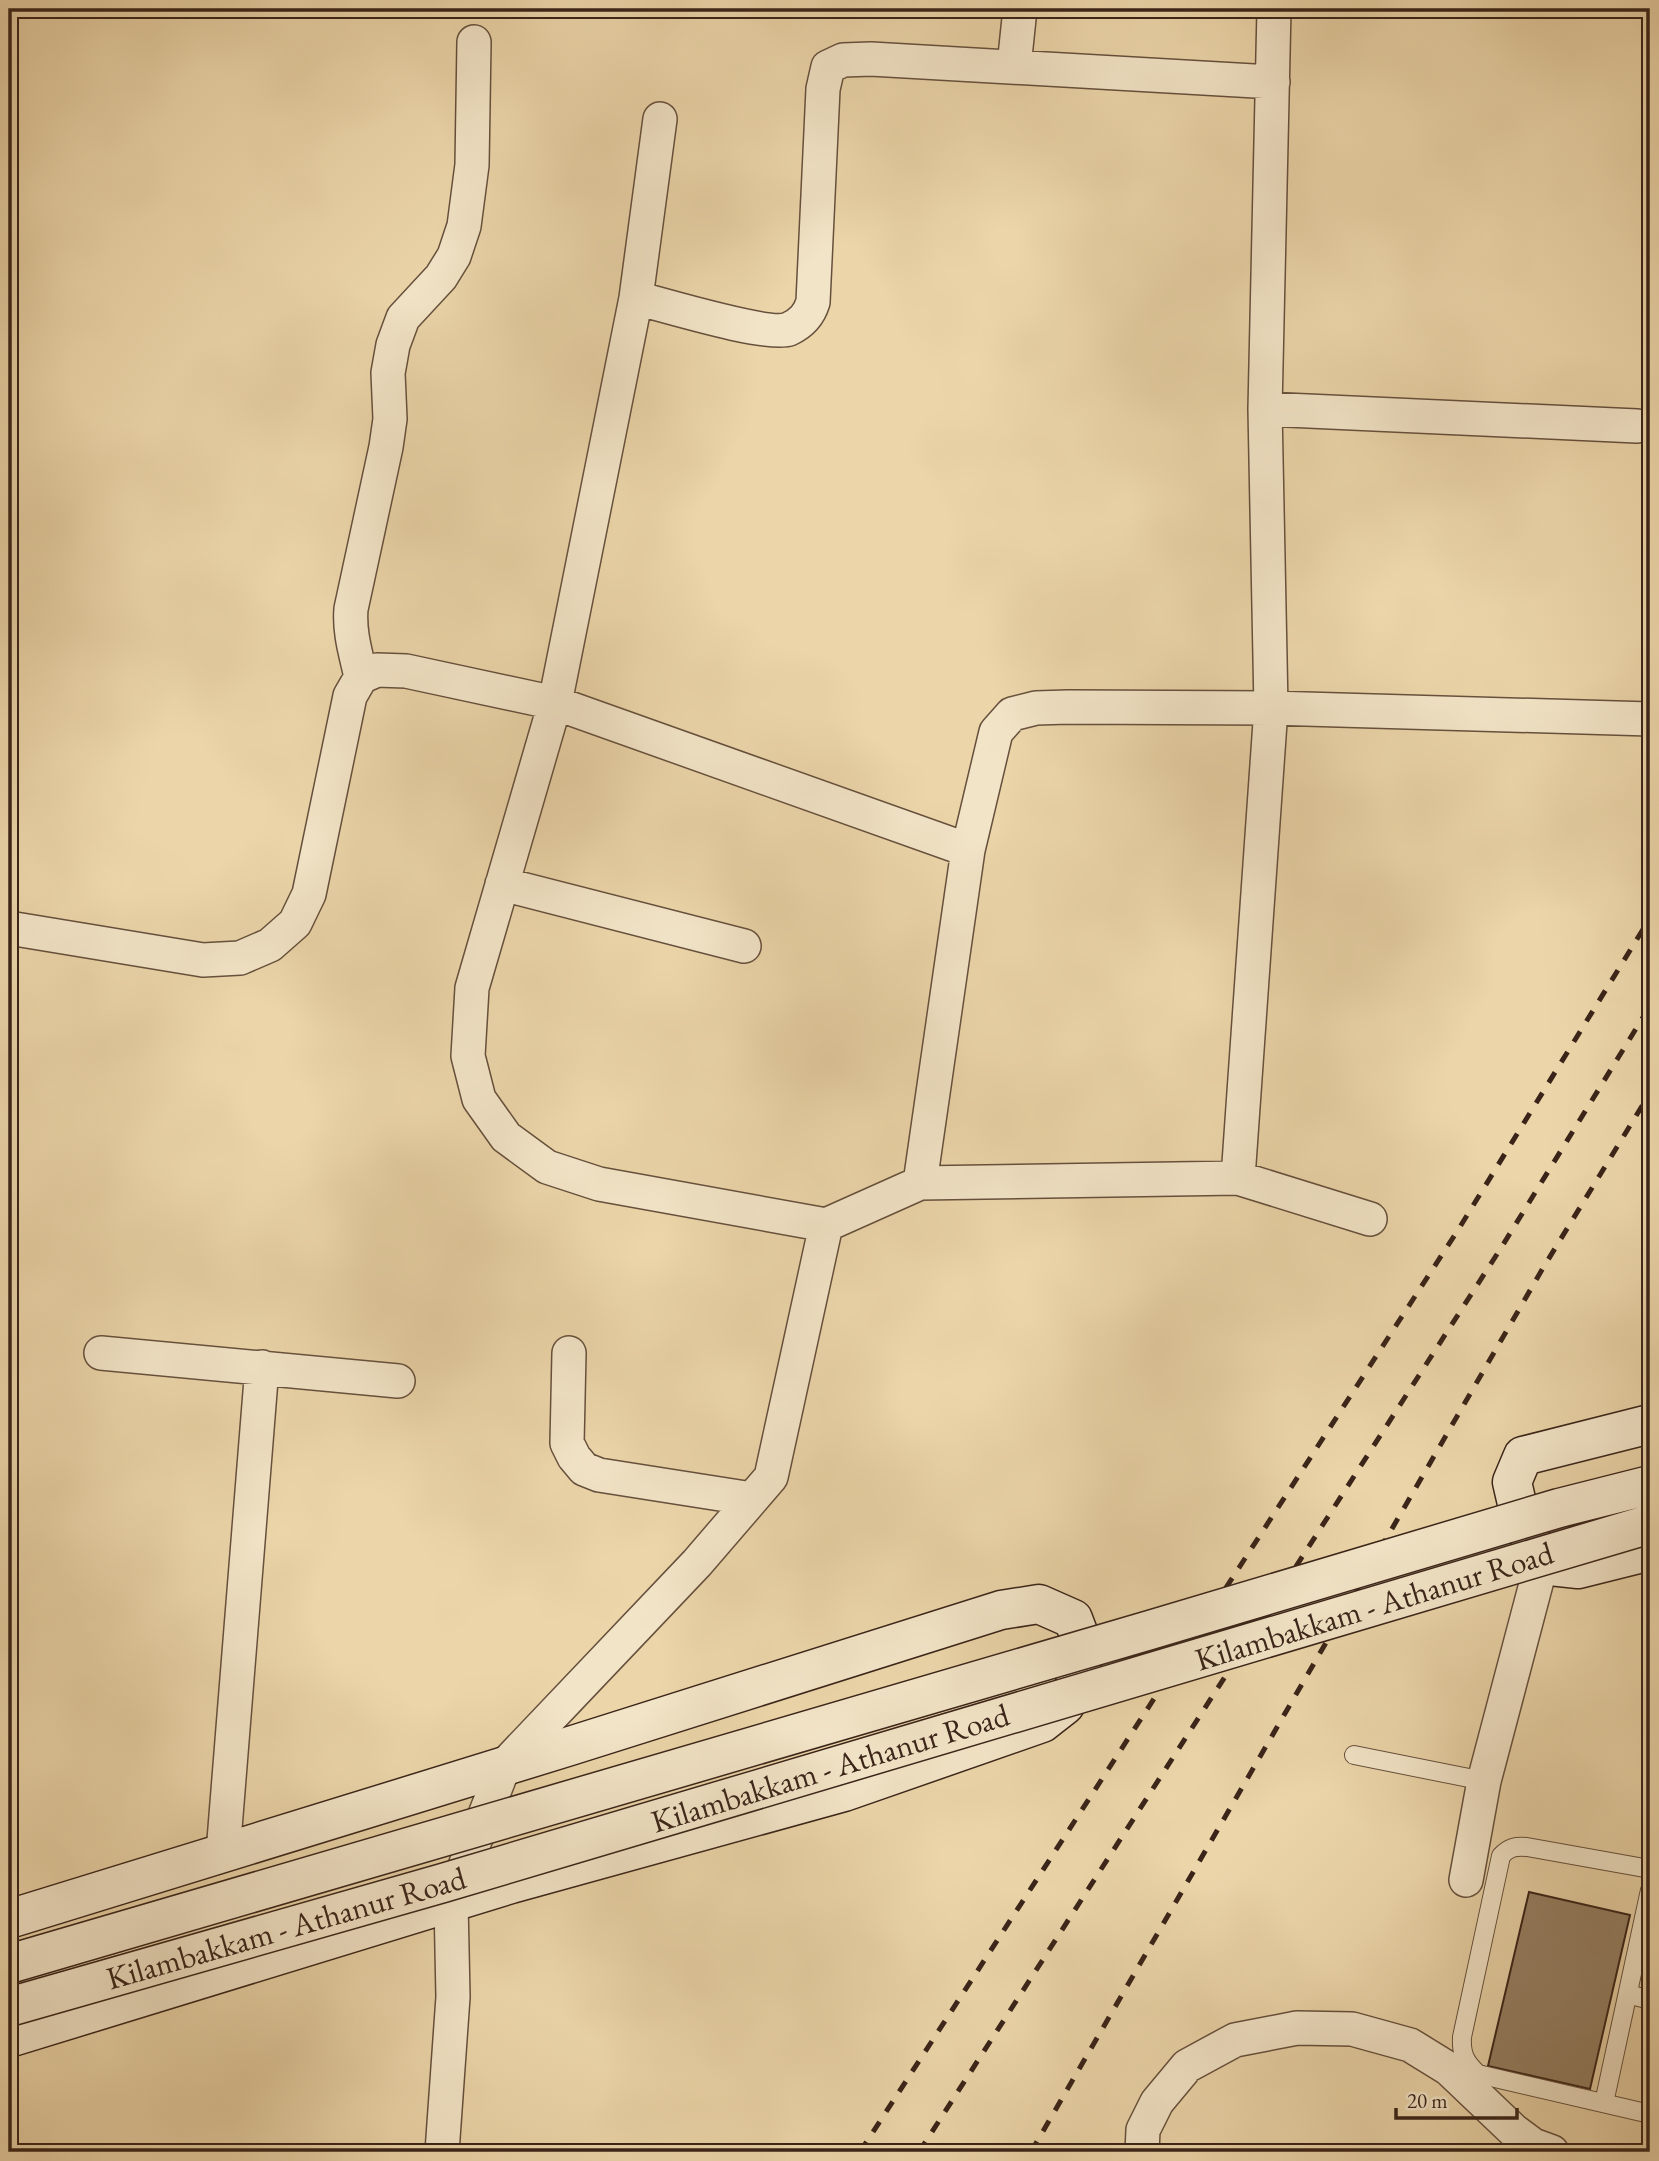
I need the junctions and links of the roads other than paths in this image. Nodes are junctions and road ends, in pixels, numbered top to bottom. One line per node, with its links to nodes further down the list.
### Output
1 (1020, 9): 4 (street)
2 (1274, 9): 5 (street)
3 (474, 43): 10 (street)
4 (1014, 66): 5 (street); 7 (street)
5 (1273, 82): 8 (street)
6 (660, 119): 7 (street)
7 (636, 298): 11 (street)
8 (1265, 409): 9 (street); 12 (street)
9 (1637, 426)
10 (361, 677): 11 (street); 16 (street)
11 (555, 703): 14 (street); 15 (street)
12 (1271, 708): 13 (street); 14 (street); 18 (street)
13 (1650, 719)
14 (968, 850): 19 (street)
15 (502, 884): 17 (street); 21 (street)
16 (9, 928)
17 (744, 946)
18 (1238, 1178): 19 (street); 20 (street)
19 (920, 1184): 21 (street)
20 (1370, 1219)
21 (826, 1225): 28 (street)
22 (101, 1353): 24 (street)
23 (569, 1353): 28 (street)
24 (262, 1367): 25 (street); 35 (street)
25 (398, 1381)
26 (1650, 1424): 31 (street)
27 (1650, 1485): 41 (street, Kilambakkam - Athanur Road, bridge)
28 (752, 1499): 33 (street)
29 (1650, 1524): 44 (street, Kilambakkam - Athanur Road, bridge)
30 (1650, 1551): 31 (street)
31 (1541, 1565): 34 (street)
32 (1354, 1755): 34 (lane)
33 (504, 1766): 35 (street); 39 (street); 39 (street)
34 (1484, 1781): 37 (street)
35 (223, 1853): 40 (street)
36 (1650, 1869): 46 (lane)
37 (1466, 1880)
38 (1650, 1890): 42 (lane)
39 (451, 1902): 45 (street); 48 (street)
40 (9, 1919)
41 (9, 1964)
42 (1628, 1994): 43 (lane); 46 (lane)
43 (1650, 2000)
44 (9, 2007)
45 (9, 2038)
46 (1604, 2103): 47 (lane)
47 (1650, 2114)
48 (442, 2152)
49 (1142, 2152): 50 (street)
50 (1552, 2152)

